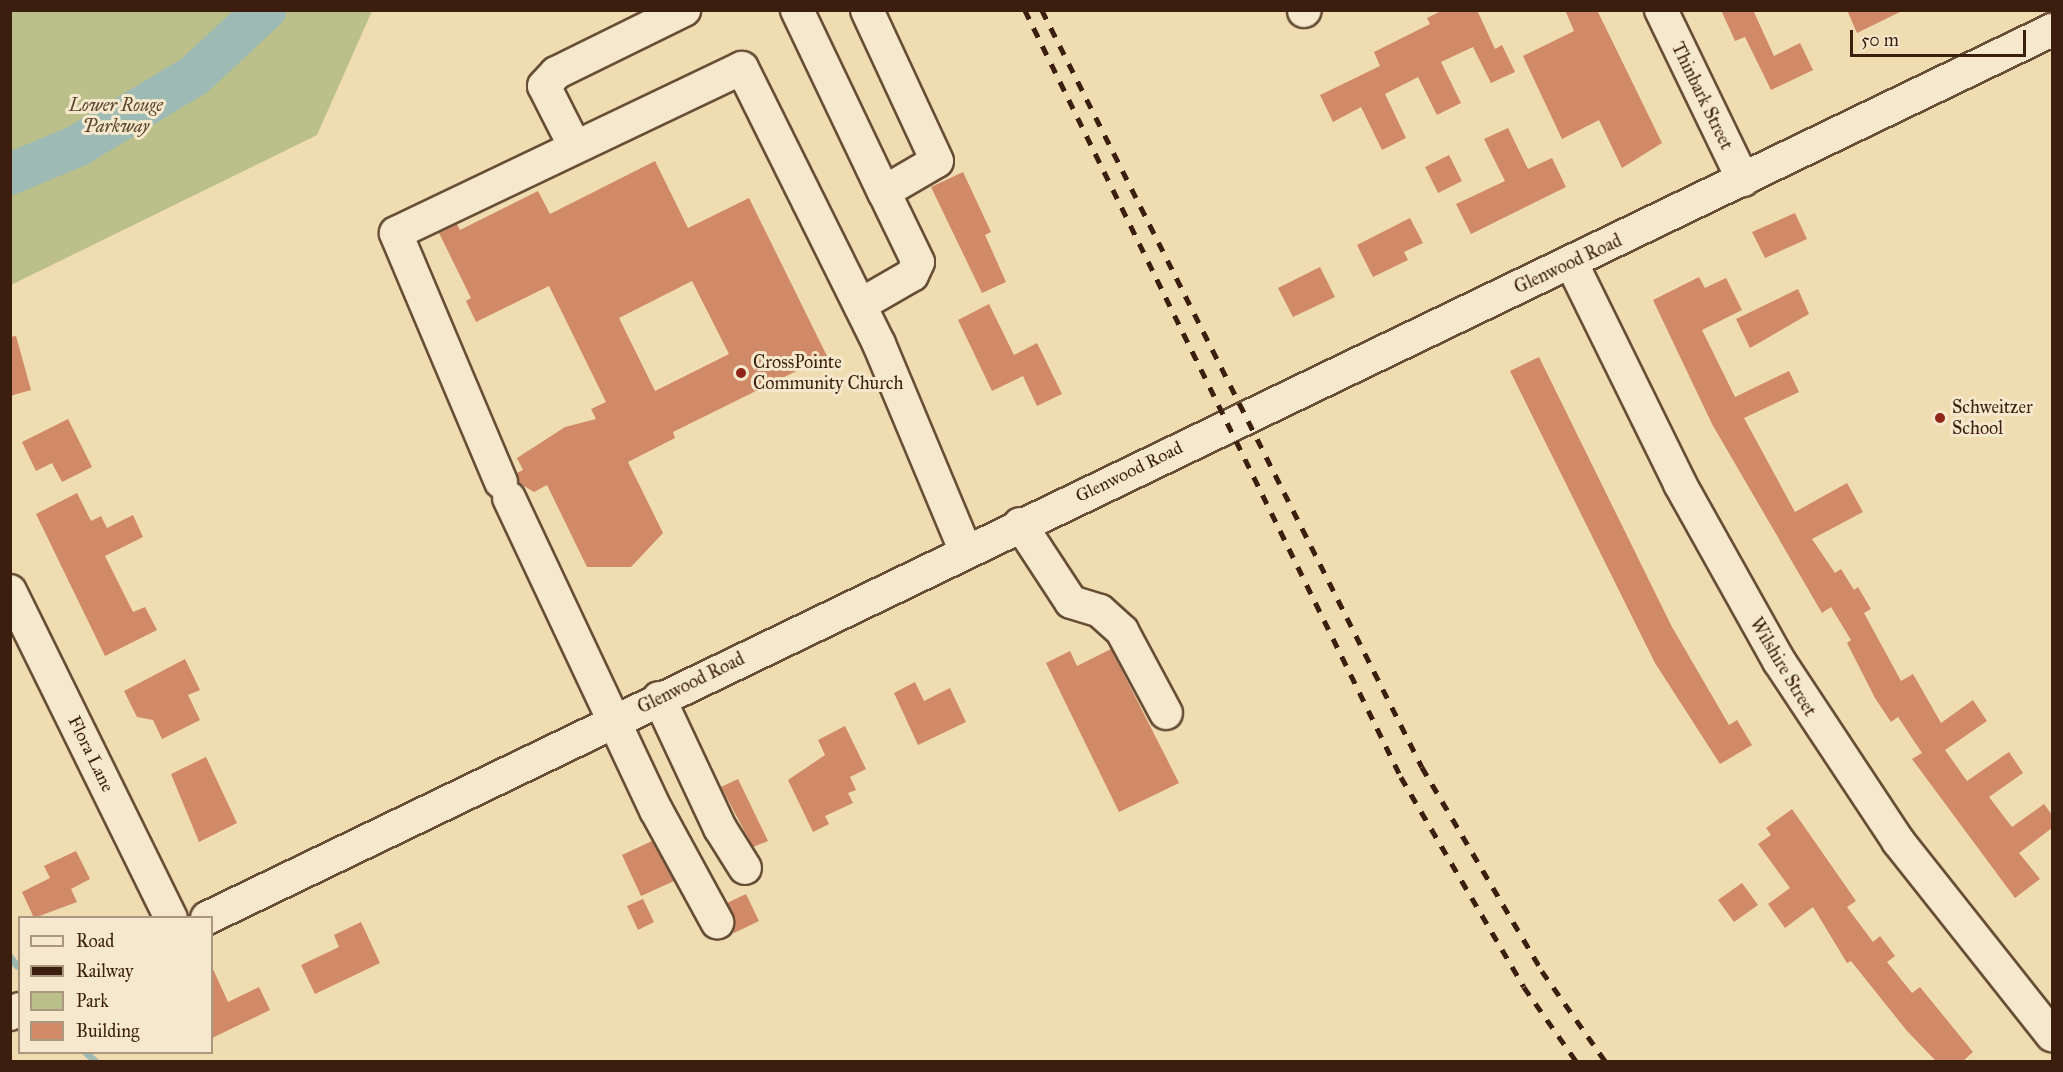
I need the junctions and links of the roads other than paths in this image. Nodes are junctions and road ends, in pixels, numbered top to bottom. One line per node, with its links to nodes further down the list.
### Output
1 (684, 10): 6 (street)
2 (797, 10): 8 (street)
3 (867, 10): 8 (street)
4 (1660, 10): 7 (street, Thinbark Street)
5 (2052, 30): 7 (street, Glenwood Road)
6 (575, 147): 10 (street); 16 (street)
7 (1743, 180): 9 (street, Glenwood Road)
8 (884, 192): 10 (street)
9 (1571, 262): 11 (street, Glenwood Road); 23 (street, Wilshire Street)
10 (860, 305): 12 (street)
11 (1020, 524): 12 (street, Glenwood Road); 15 (street)
12 (965, 550): 14 (street, Glenwood Road)
13 (10, 591): 20 (street, Flora Lane)
14 (659, 699): 16 (street, Glenwood Road); 17 (street)
15 (1166, 713)
16 (615, 720): 18 (street); 21 (street, Glenwood Road)
17 (695, 775): 18 (street); 19 (street)
18 (650, 795): 22 (street)
19 (746, 868)
20 (170, 916)
21 (211, 916)
22 (717, 922)
23 (2052, 1035)

